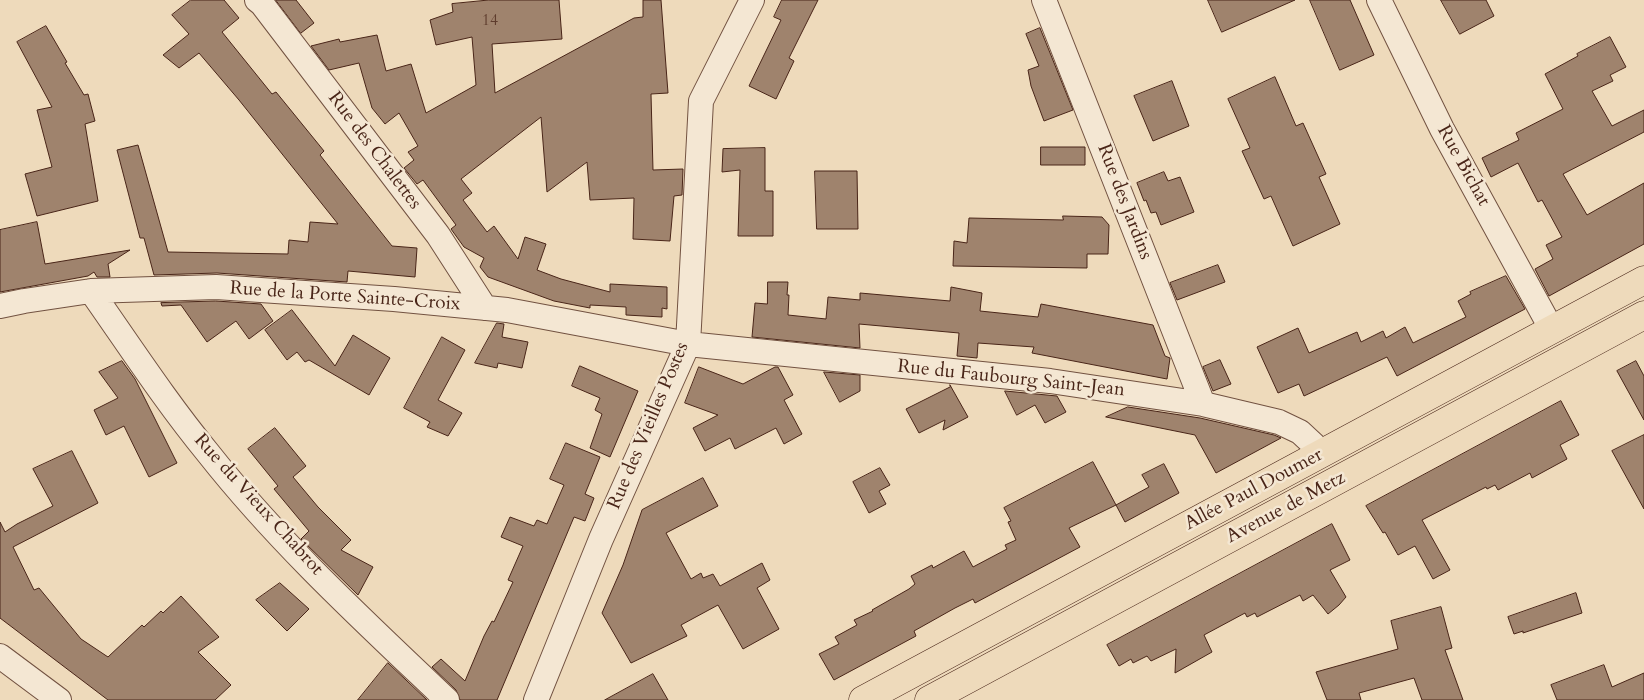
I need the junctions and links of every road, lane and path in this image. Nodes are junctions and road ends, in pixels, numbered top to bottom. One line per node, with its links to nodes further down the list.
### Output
1 (257, 0): 8 (street, Rue des Chalettes)
2 (752, 0): 11 (street, Rue des Vieilles Postes)
3 (1044, 0): 12 (street, Rue des Jardins)
4 (1380, 0): 10 (street, Rue Bichat)
5 (1644, 280): 10 (main road, Allée Paul Doumer)
6 (91, 291): 7 (street, Rue de la Porte Sainte-Croix); 8 (street, Rue de la Porte Sainte-Croix); 16 (street, Rue du Vieux Chabrot)
7 (0, 306)
8 (485, 308): 11 (street, Rue de la Porte Sainte-Croix)
9 (1644, 315): 19 (main road, Avenue de Metz)
10 (1552, 330): 13 (main road, Allée Paul Doumer)
11 (688, 344): 12 (street, Rue du Faubourg Saint-Jean); 17 (street, Rue des Vieilles Postes)
12 (1203, 404): 13 (street, Rue du Faubourg Saint-Jean)
13 (1320, 454): 18 (main road, Allée Paul Doumer)
14 (0, 656): 15 (street)
15 (59, 700)
16 (447, 700)
17 (536, 700)
18 (863, 700)
19 (929, 700)

